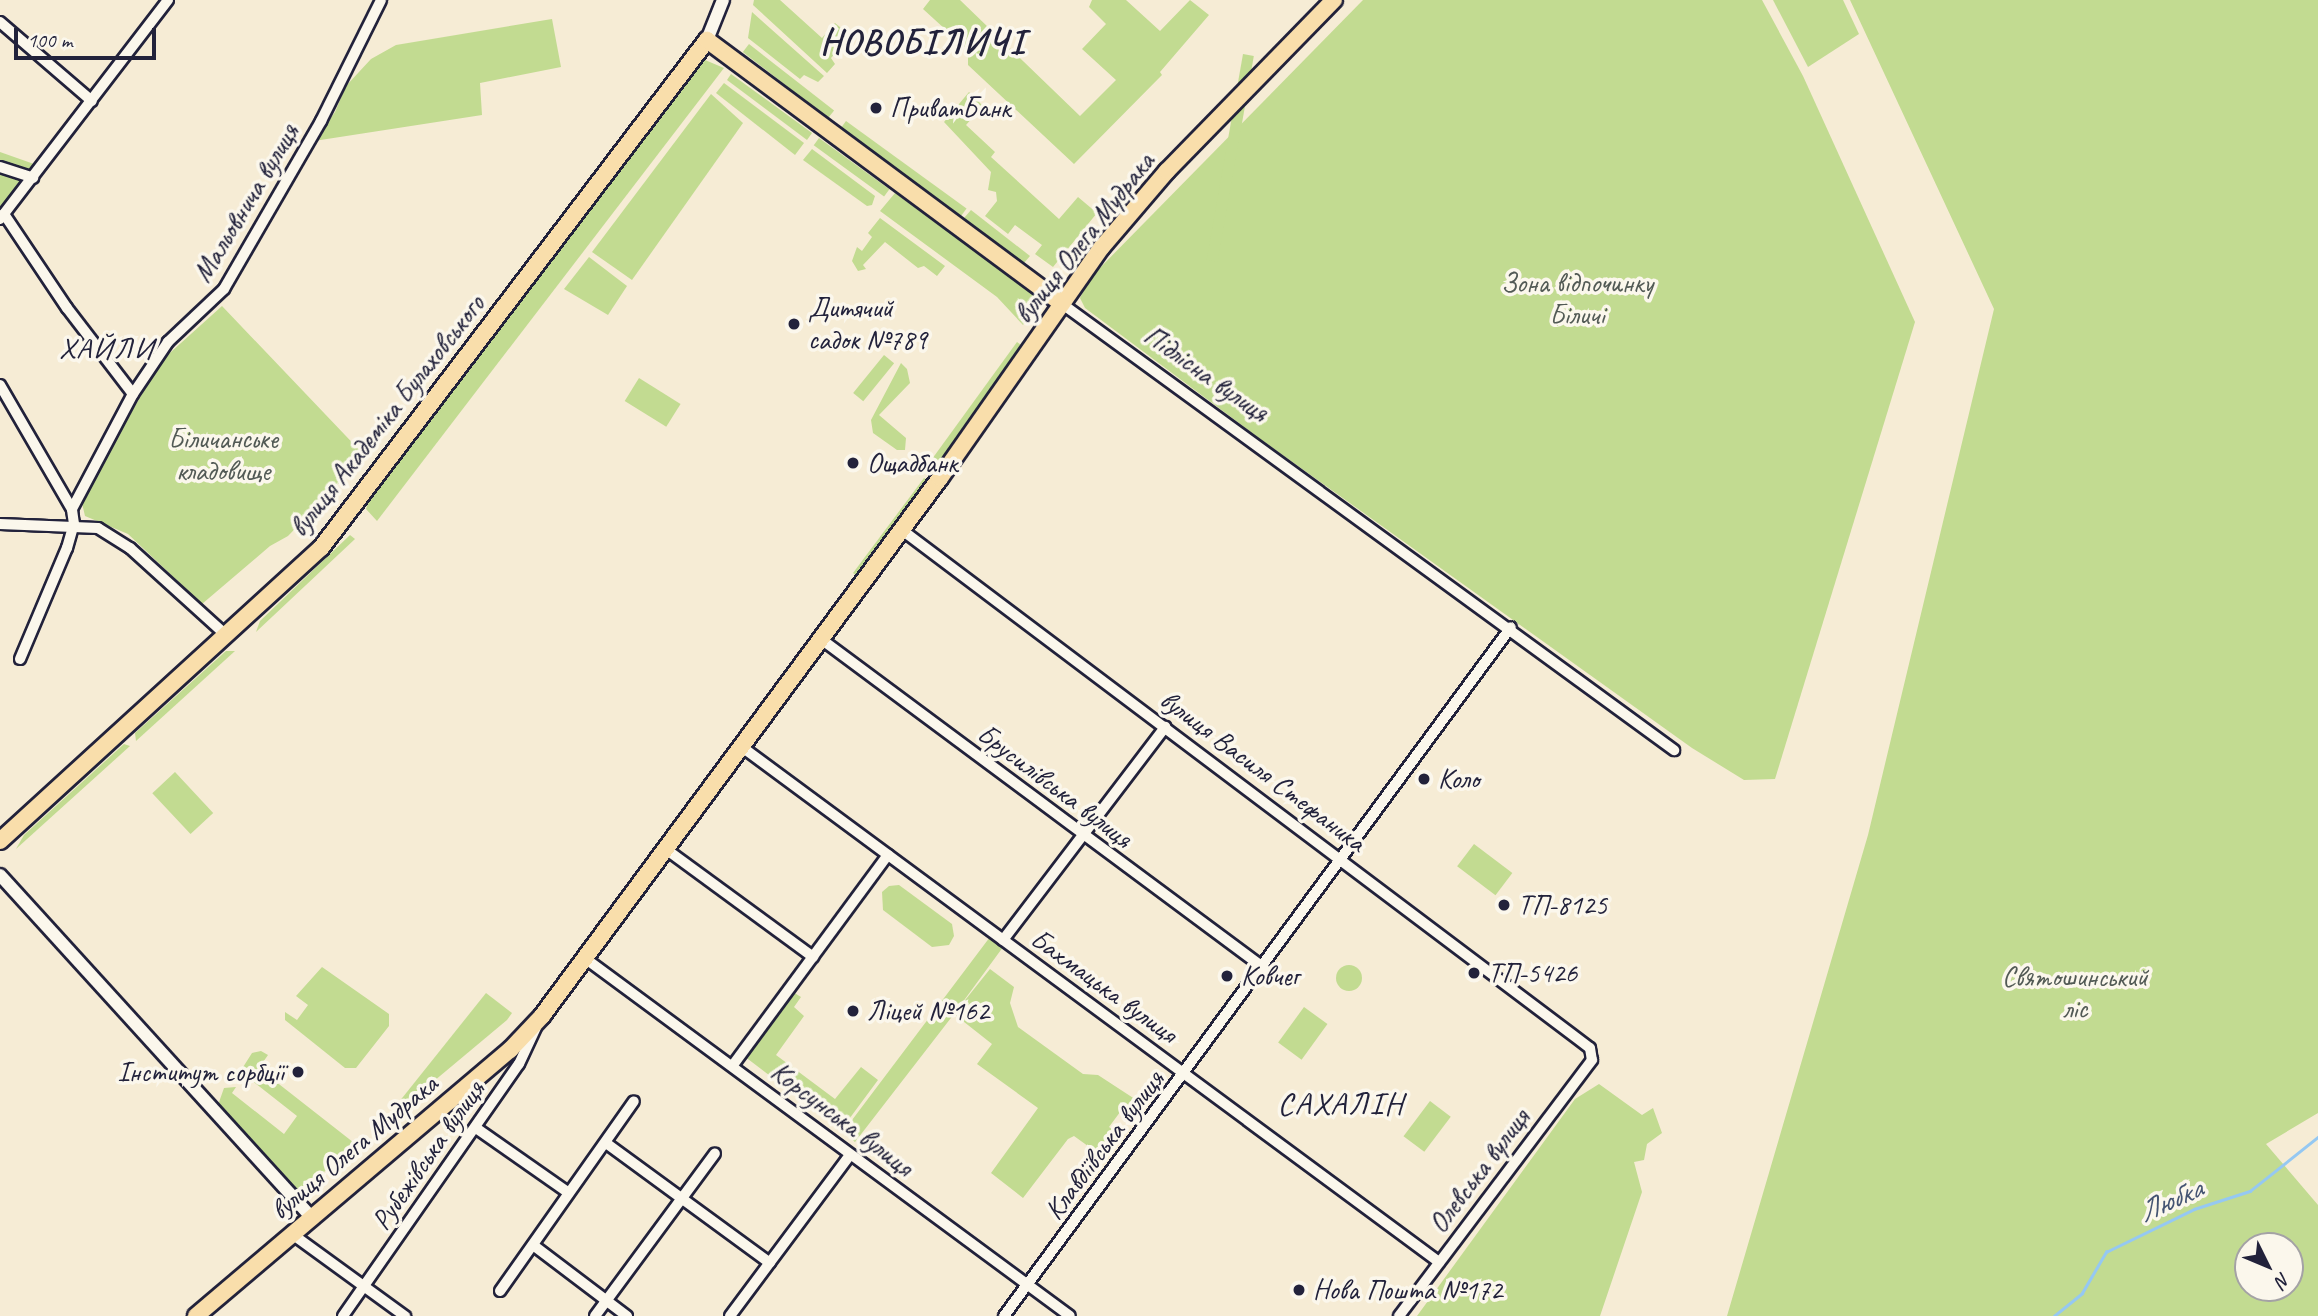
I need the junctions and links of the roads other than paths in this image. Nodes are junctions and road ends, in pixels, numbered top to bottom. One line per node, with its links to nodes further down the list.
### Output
1 (169, 0): 7 (street)
2 (381, 0): 13 (street, Мальовнича вулиця)
3 (723, 0): 6 (street, вулиця Академіка Булаховського)
4 (1334, 0): 11 (main road, вулиця Олега Мудрака)
5 (0, 22): 7 (street)
6 (707, 40): 11 (main road, Підлісна вулиця); 19 (main road, вулиця Академіка Булаховського)
7 (92, 101): 9 (street)
8 (0, 166): 9 (street)
9 (33, 178): 10 (street)
10 (2, 217): 13 (street)
11 (1061, 303): 17 (main road, вулиця Олега Мудрака); 18 (street, Підлісна вулиця)
12 (0, 385): 14 (street)
13 (133, 394): 14 (street, Мальовнича вулиця)
14 (72, 509): 16 (street)
15 (0, 524): 16 (street)
16 (74, 524): 19 (street); 21 (street)
17 (902, 530): 20 (main road, вулиця Олега Мудрака); 22 (street, вулиця Василя Стефаника)
18 (1511, 627): 24 (street, Підлісна вулиця); 29 (street, Клавдіївська вулиця)
19 (227, 636): 26 (main road, вулиця Академіка Булаховського)
20 (821, 639): 23 (main road, вулиця Олега Мудрака); 25 (street, Брусилівська вулиця)
21 (20, 659)
22 (1165, 727): 25 (street); 29 (street, вулиця Василя Стефаника)
23 (742, 747): 27 (main road, вулиця Олега Мудрака); 28 (street, Бахмацька вулиця)
24 (1674, 750)
25 (1081, 835): 31 (street); 34 (street, Брусилівська вулиця)
26 (0, 842)
27 (667, 850): 32 (street); 33 (main road, вулиця Олега Мудрака)
28 (888, 855): 31 (street, Бахмацька вулиця); 32 (street)
29 (1342, 858): 34 (street, Клавдіївська вулиця); 36 (street, вулиця Василя Стефаника)
30 (0, 875): 46 (street)
31 (1003, 940): 38 (street, Бахмацька вулиця)
32 (813, 957): 37 (street)
33 (586, 959): 35 (main road, вулиця Олега Мудрака); 37 (street, Корсунська вулиця)
34 (1264, 968): 38 (street, Клавдіївська вулиця)
35 (542, 1016): 40 (street, Рубежівська вулиця); 46 (main road, вулиця Олега Мудрака)
36 (1593, 1054): 49 (street, Олевська вулиця)
37 (733, 1065): 43 (street, Корсунська вулиця)
38 (1186, 1075): 49 (street, Бахмацька вулиця); 51 (street, Клавдіївська вулиця)
39 (634, 1101): 41 (street)
40 (476, 1128): 44 (street); 52 (street, Рубежівська вулиця)
41 (606, 1143): 44 (street); 45 (street)
42 (715, 1153): 45 (street)
43 (850, 1155): 50 (street); 51 (street, Корсунська вулиця)
44 (569, 1193): 48 (street)
45 (682, 1199): 50 (street); 54 (street)
46 (311, 1217): 47 (main road, вулиця Олега Мудрака)
47 (292, 1234): 52 (street); 55 (main road, вулиця Олега Мудрака)
48 (533, 1245): 53 (street); 54 (street)
49 (1439, 1262): 63 (street, Олевська вулиця)
50 (770, 1263): 60 (street)
51 (1027, 1285): 61 (street, Клавдіївська вулиця); 62 (street, Корсунська вулиця)
52 (365, 1286): 56 (street, Рубежівська вулиця); 57 (street)
53 (500, 1291)
54 (606, 1301): 58 (street); 59 (street)
55 (197, 1316)
56 (343, 1316)
57 (405, 1316)
58 (595, 1316)
59 (627, 1316)
60 (730, 1316)
61 (1004, 1316)
62 (1070, 1316)
63 (1399, 1316)

